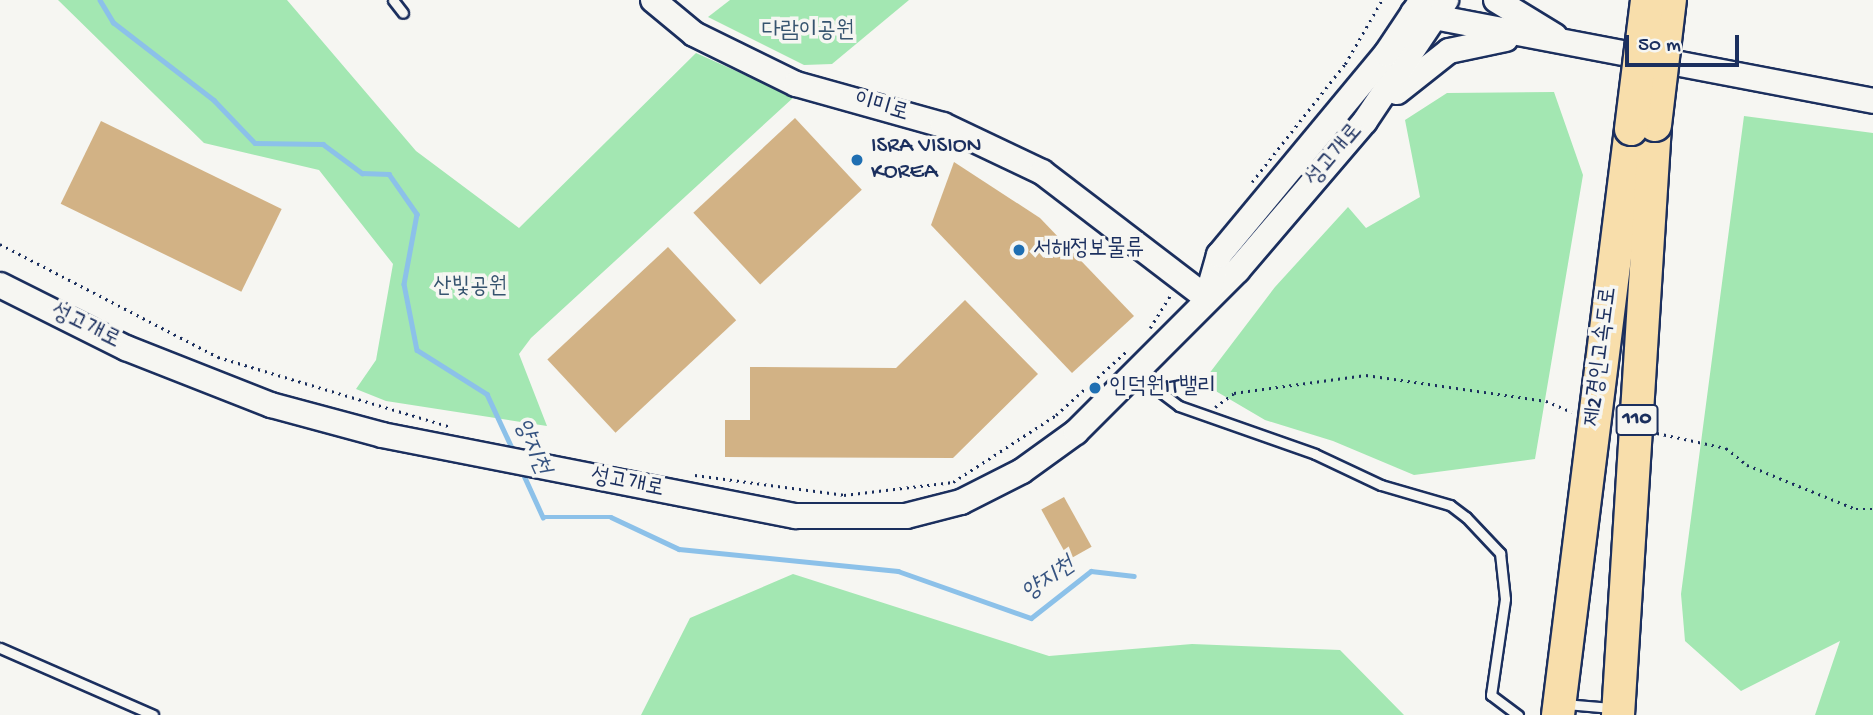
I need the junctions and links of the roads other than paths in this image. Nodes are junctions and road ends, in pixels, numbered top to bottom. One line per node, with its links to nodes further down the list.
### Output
1 (393, 0): 7 (lane)
2 (653, 0): 14 (street, 이미로)
3 (1496, 0): 9 (street)
4 (1647, 0): 12 (highway, 제2경인고속도로 / 110, bridge)
5 (1670, 0): 12 (highway, 제2경인고속도로 / 110, bridge)
6 (1429, 8): 8 (street); 11 (street, 성고개로); 14 (street, 성고개로)
7 (403, 13)
8 (1524, 36): 9 (street); 11 (street)
9 (1568, 44): 10 (street)
10 (1873, 101)
11 (1365, 120): 14 (street, 성고개로)
12 (1643, 127): 17 (highway, 제2경인고속도로 / 110); 18 (highway, 제2경인고속도로 / 110)
13 (0, 285): 15 (street, 성고개로)
14 (1207, 298): 15 (street, 성고개로)
15 (1134, 371): 20 (lane)
16 (0, 648): 19 (lane)
17 (1559, 709): 18 (lane)
18 (1618, 712)
19 (153, 715)
20 (1518, 715)

